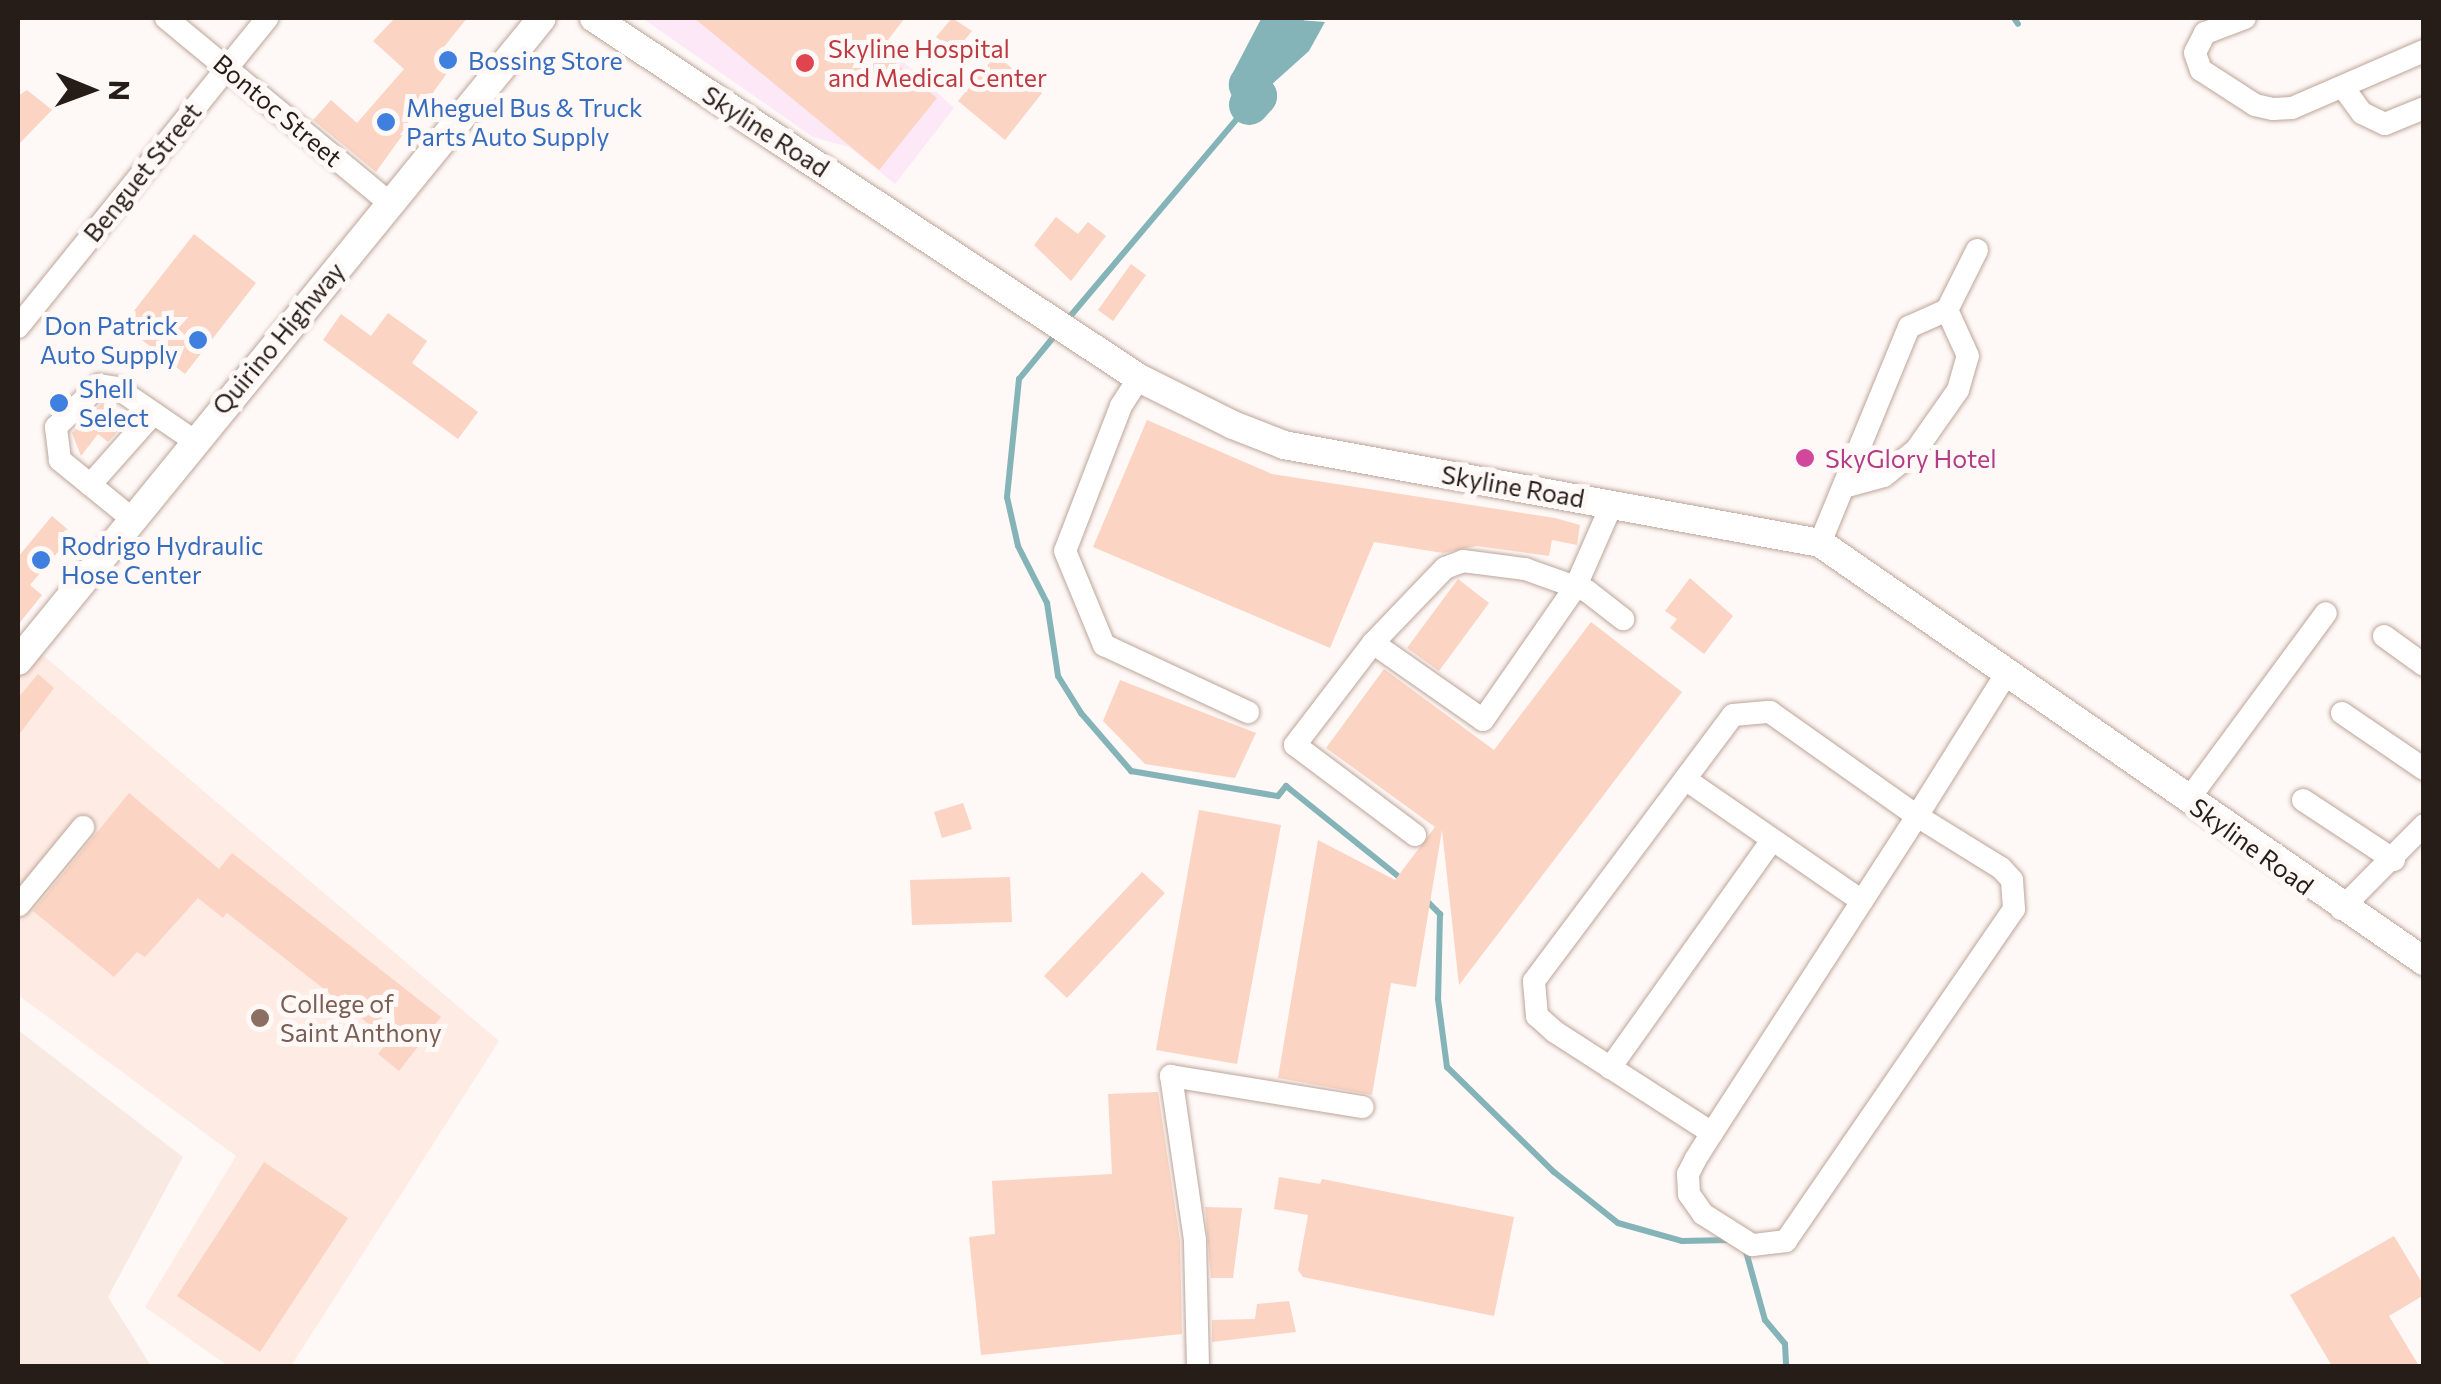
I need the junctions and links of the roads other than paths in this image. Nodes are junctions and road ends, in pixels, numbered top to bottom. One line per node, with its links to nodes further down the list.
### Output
1 (166, 18): 7 (street, Bontoc Street)
2 (267, 18): 7 (street, Benguet Street)
3 (542, 18): 10 (main road, Quirino Highway)
4 (594, 18): 14 (main road, Skyline Road)
5 (2245, 18): 8 (street)
6 (2424, 51): 8 (street)
7 (227, 66): 10 (street, Bontoc Street); 13 (street, Benguet Street)
8 (2343, 87): 9 (street)
9 (2424, 108)
10 (390, 203): 16 (main road, Quirino Highway)
11 (1977, 250): 12 (street)
12 (1947, 310): 18 (street); 18 (street)
13 (18, 327)
14 (1139, 378): 19 (main road, Skyline Road); 30 (street)
15 (154, 413): 16 (street); 17 (street); 17 (street)
16 (193, 440): 20 (main road, Quirino Highway)
17 (90, 484): 20 (street)
18 (1844, 487): 21 (street)
19 (1612, 504): 21 (main road, Skyline Road); 22 (street)
20 (130, 518): 27 (main road, Quirino Highway)
21 (1820, 542): 29 (main road, Skyline Road)
22 (1576, 586): 24 (street); 26 (street); 26 (street)
23 (2326, 613): 34 (street)
24 (1624, 619)
25 (2384, 636): 28 (street)
26 (1373, 643): 39 (street)
27 (18, 661)
28 (2424, 665)
29 (2008, 671): 34 (main road, Skyline Road); 36 (street)
30 (1248, 712)
31 (2342, 713): 32 (street)
32 (2424, 769)
33 (1684, 779): 36 (street); 40 (street); 46 (street)
34 (2188, 800): 44 (main road, Skyline Road)
35 (2303, 800): 41 (street)
36 (1917, 816): 42 (street); 48 (street)
37 (2424, 825): 41 (street)
38 (83, 828): 43 (street)
39 (1415, 835)
40 (1772, 840): 42 (street); 46 (street)
41 (2394, 860): 44 (street)
42 (1862, 901): 48 (street)
43 (19, 905)
44 (2341, 909): 45 (main road, Skyline Road)
45 (2424, 960)
46 (1610, 1068): 48 (street)
47 (1363, 1107): 49 (street)
48 (1712, 1134)
49 (1198, 1366)

